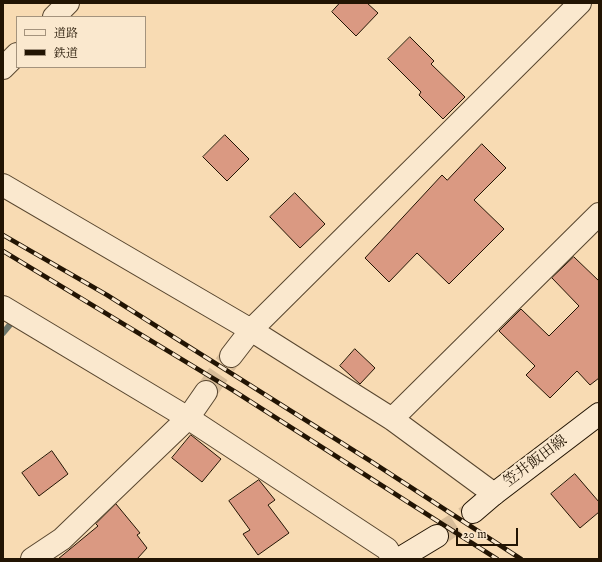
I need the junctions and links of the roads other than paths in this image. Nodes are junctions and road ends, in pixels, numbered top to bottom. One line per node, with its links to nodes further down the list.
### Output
1 (68, 3): 3 (street)
2 (580, 3): 7 (street)
3 (55, 16)
4 (3, 185): 7 (street)
5 (599, 214): 12 (street)
6 (3, 307): 11 (street)
7 (251, 330): 8 (street); 12 (street)
8 (231, 356)
9 (206, 392): 11 (street)
10 (599, 414): 13 (street, 笠井飯田線)
11 (188, 418): 16 (street); 17 (street)
12 (392, 419): 13 (street)
13 (494, 494): 14 (street, 笠井飯田線)
14 (473, 512)
15 (437, 536): 18 (street)
16 (32, 559)
17 (393, 559)
18 (399, 559)

